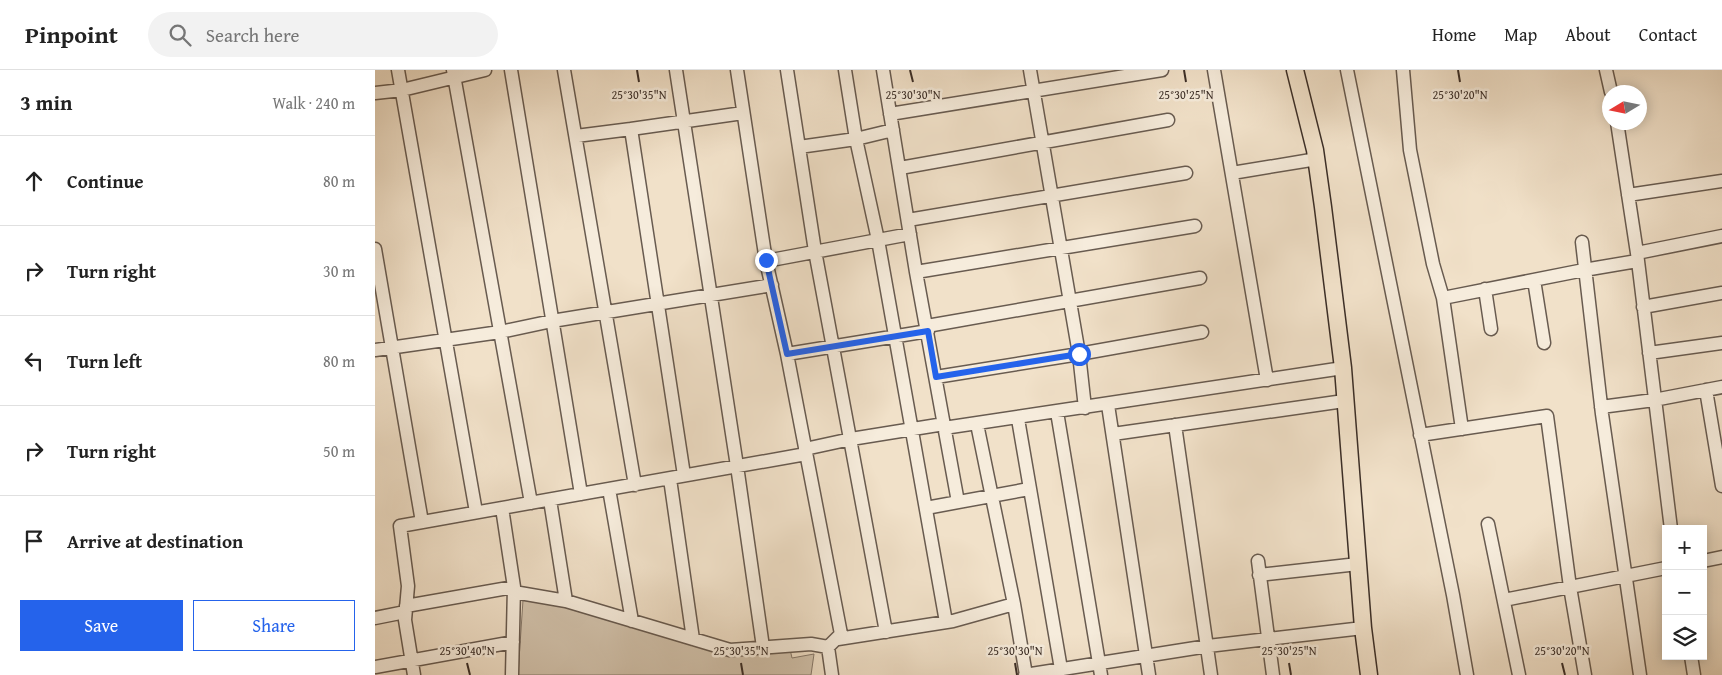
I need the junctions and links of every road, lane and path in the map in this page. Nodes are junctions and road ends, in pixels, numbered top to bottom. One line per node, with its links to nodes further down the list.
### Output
1 (397, 70): 19 (street)
2 (485, 70): 17 (street)
3 (511, 70): 64 (street)
4 (565, 70): 29 (street)
5 (676, 70): 25 (street)
6 (737, 70): 22 (street)
7 (787, 70): 32 (street)
8 (845, 70): 30 (street)
9 (883, 70): 23 (street)
10 (1030, 70): 20 (street)
11 (1162, 70): 20 (street)
12 (1214, 70): 35 (street)
13 (1295, 70): 33 (main road)
14 (1347, 70): 97 (street)
15 (1403, 70): 59 (street)
16 (1606, 70): 18 (street)
17 (454, 74): 19 (street); 67 (street)
18 (1609, 85)
19 (402, 90): 21 (street); 70 (street)
20 (1034, 90): 23 (street); 31 (street)
21 (375, 94)
22 (743, 113): 25 (street); 50 (street)
23 (890, 114): 27 (street)
24 (1168, 120): 31 (street)
25 (685, 121): 26 (street); 58 (street)
26 (631, 129): 29 (street); 61 (street)
27 (893, 130): 30 (street); 34 (street)
28 (1618, 130): 39 (street)
29 (576, 136): 63 (street)
30 (856, 140): 32 (street); 44 (street)
31 (1043, 143): 34 (street); 38 (street)
32 (799, 147): 48 (street)
33 (1317, 160): 35 (street); 79 (main road)
34 (900, 168): 40 (street)
35 (1232, 172): 81 (street)
36 (1186, 173): 38 (street)
37 (1722, 181): 39 (street)
38 (1052, 195): 40 (street); 47 (street)
39 (1628, 195): 49 (street)
40 (908, 220): 42 (street)
41 (1195, 226): 47 (street)
42 (910, 234): 44 (street); 52 (street)
43 (1722, 236): 49 (street)
44 (878, 240): 48 (street); 69 (street)
45 (1582, 242): 51 (street)
46 (375, 249): 73 (street)
47 (1061, 249): 52 (street); 60 (street)
48 (815, 251): 50 (street); 74 (street)
49 (1637, 257): 51 (street); 62 (street)
50 (766, 260): 55 (street)
51 (1585, 270): 54 (street); 87 (street)
52 (916, 272): 65 (street)
53 (1201, 278): 60 (street)
54 (1534, 280): 56 (street); 71 (street)
55 (772, 285): 58 (street); 77 (street)
56 (1485, 289): 59 (street); 66 (street)
57 (1722, 292): 62 (street)
58 (711, 296): 61 (street); 100 (street)
59 (1443, 298): 94 (street)
60 (1070, 301): 65 (street); 78 (street)
61 (657, 305): 63 (street); 101 (street)
62 (1643, 307): 76 (street)
63 (605, 313): 64 (street); 103 (street)
64 (552, 321): 67 (street); 107 (street)
65 (927, 328): 69 (street); 80 (street)
66 (1491, 329)
67 (500, 332): 70 (street); 111 (street)
68 (1202, 332): 78 (street)
69 (895, 337): 74 (street); 95 (street)
70 (446, 339): 73 (street); 114 (street)
71 (1544, 343)
72 (1722, 343): 76 (street)
73 (392, 347): 75 (street); 115 (street)
74 (834, 347): 77 (street); 98 (street)
75 (375, 350)
76 (1649, 353): 84 (street)
77 (787, 354): 99 (street)
78 (1079, 354): 80 (street); 88 (street)
79 (1343, 368): 81 (street); 85 (main road)
80 (936, 377): 93 (street)
81 (1267, 380): 86 (street)
82 (1722, 387): 83 (street)
83 (1706, 390): 84 (street); 104 (street)
84 (1654, 400): 87 (street); 117 (street)
85 (1344, 401): 92 (street); 121 (main road)
86 (1108, 405): 88 (street); 96 (street)
87 (1601, 407): 124 (street)
88 (1085, 408): 89 (street)
89 (1057, 412): 90 (street); 146 (street)
90 (1018, 419): 91 (street); 106 (street)
91 (977, 424): 93 (street); 108 (street)
92 (1175, 425): 96 (street); 140 (street)
93 (944, 426): 95 (street); 110 (street)
94 (1462, 429): 97 (street); 125 (street)
95 (912, 430): 98 (street); 113 (street)
96 (1113, 434): 142 (street)
97 (1420, 435): 156 (street)
98 (851, 439): 99 (street); 135 (street)
99 (806, 451): 100 (street); 139 (street)
100 (737, 466): 101 (street); 141 (street)
101 (685, 475): 102 (street)
102 (670, 479): 103 (street); 136 (street)
103 (635, 485): 105 (street)
104 (1722, 486)
105 (609, 489): 107 (street); 132 (street)
106 (1029, 489): 108 (street); 147 (street)
107 (581, 494): 109 (street)
108 (992, 496): 110 (street); 129 (street)
109 (550, 500): 111 (street); 128 (street)
110 (958, 502): 113 (street)
111 (531, 503): 112 (street)
112 (502, 508): 114 (street); 126 (street)
113 (926, 508): 133 (street)
114 (476, 512): 115 (street)
115 (423, 522): 130 (street)
116 (1488, 524): 127 (street)
117 (1670, 525)
118 (1722, 557): 119 (street)
119 (1707, 560)
120 (1258, 561): 123 (street)
121 (1358, 564): 123 (street); 134 (main road)
122 (1662, 569): 124 (street)
123 (1259, 575): 137 (street)
124 (1625, 576): 125 (street); 159 (street)
125 (1569, 587): 127 (street); 158 (street)
126 (514, 590): 128 (street); 130 (street); 138 (street)
127 (1504, 600): 157 (street)
128 (566, 601): 132 (street)
129 (1015, 604): 133 (street); 151 (street)
130 (406, 609): 131 (street); 143 (street)
131 (375, 618)
132 (632, 621): 136 (street)
133 (947, 622): 135 (street)
134 (1363, 628): 137 (street); 155 (main road)
135 (885, 632): 139 (street)
136 (693, 639): 141 (street)
137 (1267, 639): 140 (street); 154 (street)
138 (513, 642): 143 (street); 149 (street)
139 (833, 643): 141 (street); 150 (street)
140 (1208, 646): 142 (street); 153 (street)
141 (763, 647)
142 (1146, 656): 146 (street); 152 (street)
143 (412, 660): 145 (street); 148 (street)
144 (1692, 660): 160 (street)
145 (375, 667)
146 (1100, 669): 147 (street)
147 (1061, 670): 151 (street)
148 (414, 675)
149 (512, 675)
150 (832, 675)
151 (1026, 675)
152 (1149, 675)
153 (1211, 675)
154 (1273, 675)
155 (1369, 675)
156 (1467, 675)
157 (1519, 675)
158 (1585, 675)
159 (1640, 675)
160 (1694, 675)

